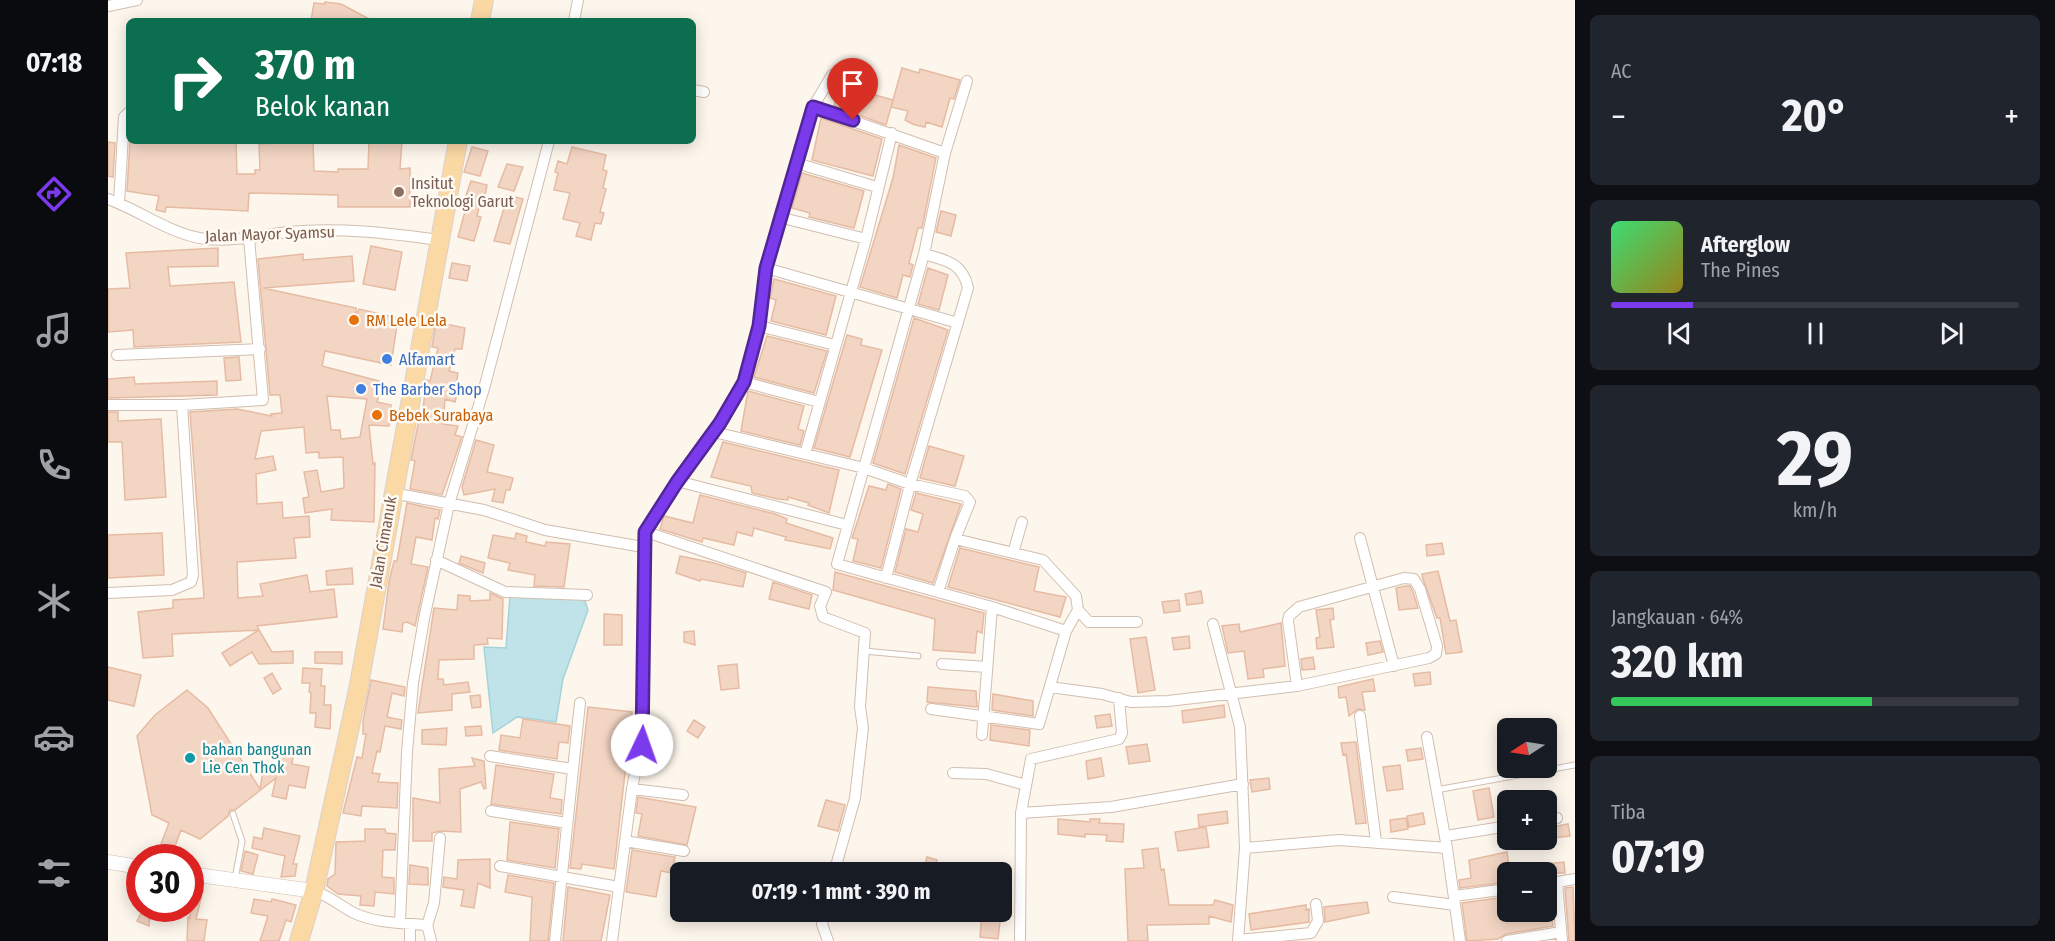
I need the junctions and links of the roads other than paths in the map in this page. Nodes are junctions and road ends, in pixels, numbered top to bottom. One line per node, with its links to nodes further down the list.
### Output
1 (137, 0): 4 (street)
2 (484, 0): 5 (main road)
3 (578, 0): 6 (street)
4 (108, 6)
5 (481, 18)
6 (575, 18)
7 (832, 75): 9 (street)
8 (967, 81): 14 (street)
9 (813, 107): 11 (street); 15 (street)
10 (126, 115): 17 (street)
11 (892, 133): 14 (street); 16 (street)
12 (457, 144): 20 (main road, Jalan Cimanuk)
13 (548, 144): 41 (street)
14 (945, 153): 22 (street)
15 (796, 163): 16 (street); 18 (street)
16 (877, 187): 21 (street)
17 (113, 201): 19 (street, Jalan Mayor Syamsu)
18 (779, 217): 21 (street); 23 (street)
19 (249, 238): 20 (street, Jalan Mayor Syamsu); 29 (street)
20 (439, 240): 40 (main road, Jalan Cimanuk)
21 (866, 240): 24 (street)
22 (924, 254): 25 (street); 26 (street)
23 (766, 268): 24 (street); 27 (street)
24 (851, 293): 25 (street); 28 (street)
25 (909, 308): 26 (street); 37 (street)
26 (958, 323): 39 (street)
27 (759, 326): 28 (street); 31 (street)
28 (835, 345): 32 (street)
29 (260, 348): 30 (street); 34 (street)
30 (117, 355)
31 (744, 382): 32 (street); 35 (street)
32 (819, 402): 36 (street)
33 (108, 405): 34 (street)
34 (182, 405): 53 (street)
35 (714, 432): 36 (street); 38 (street)
36 (805, 454): 37 (street)
37 (864, 468): 39 (street); 43 (street)
38 (677, 482): 43 (street); 44 (street)
39 (910, 484): 46 (street); 50 (street)
40 (392, 493): 41 (street); 106 (main road, Jalan Cimanuk)
41 (449, 504): 47 (street); 49 (street)
42 (1022, 522): 48 (street)
43 (847, 525): 50 (street)
44 (645, 532): 47 (street); 60 (street)
45 (1360, 538): 51 (street)
46 (955, 539): 48 (street); 52 (street)
47 (643, 547): 81 (street)
48 (1013, 553): 56 (street)
49 (436, 561): 54 (street); 113 (street)
50 (886, 578): 52 (street)
51 (1373, 587): 64 (street); 64 (street); 65 (street)
52 (938, 592): 55 (street)
53 (108, 594)
54 (587, 595)
55 (992, 607): 59 (street); 63 (street)
56 (1078, 610): 57 (street); 59 (street)
57 (1137, 622)
58 (1214, 624): 67 (street)
59 (1066, 631): 66 (street)
60 (864, 651): 61 (lane); 97 (street)
61 (918, 656)
62 (942, 664): 63 (street)
63 (987, 666): 71 (street)
64 (1394, 666): 65 (street)
65 (1297, 686): 67 (street)
66 (1050, 687): 68 (street); 71 (street)
67 (1233, 695): 68 (street); 79 (street)
68 (1119, 698): 80 (street)
69 (580, 703): 77 (street)
70 (931, 709): 71 (street)
71 (984, 715): 73 (street)
72 (1360, 716): 92 (street)
73 (982, 735)
74 (1427, 737): 82 (street)
75 (490, 756): 77 (street)
76 (1575, 765): 82 (lane)
77 (572, 769): 87 (street)
78 (953, 773): 80 (street)
79 (1243, 784): 85 (street); 93 (street)
80 (1026, 785): 85 (street)
81 (632, 789): 83 (street); 91 (street)
82 (1436, 790): 89 (street)
83 (683, 795)
84 (491, 811): 87 (street)
85 (1021, 813): 123 (street)
86 (233, 814): 103 (lane)
87 (567, 823): 101 (street)
88 (1497, 828): 89 (street)
89 (1446, 836): 94 (street)
90 (440, 838): 114 (street)
91 (625, 840): 95 (street); 105 (street)
92 (1376, 842): 93 (street); 94 (street)
93 (1245, 848): 116 (street)
94 (1447, 848): 109 (street)
95 (684, 851)
96 (108, 862): 98 (street)
97 (837, 862)
98 (126, 865)
99 (500, 866): 101 (street)
100 (204, 876): 103 (street)
101 (563, 876): 105 (street); 120 (street)
102 (1575, 879): 104 (street)
103 (235, 880): 106 (street)
104 (1557, 882)
105 (619, 887): 121 (street)
106 (314, 891): 113 (street); 117 (main road, Jalan Cimanuk)
107 (1497, 891): 109 (street)
108 (1393, 897): 109 (street)
109 (1454, 901): 124 (street)
110 (1316, 904): 116 (street)
111 (1557, 910): 115 (street)
112 (822, 922): 122 (street)
113 (405, 924): 114 (street); 118 (street)
114 (427, 926): 119 (street)
115 (1562, 937): 125 (street)
116 (1238, 940)
117 (299, 941)
118 (410, 941)
119 (430, 941)
120 (555, 941)
121 (612, 941)
122 (828, 941)
123 (1020, 941)
124 (1460, 941)
125 (1507, 941)

